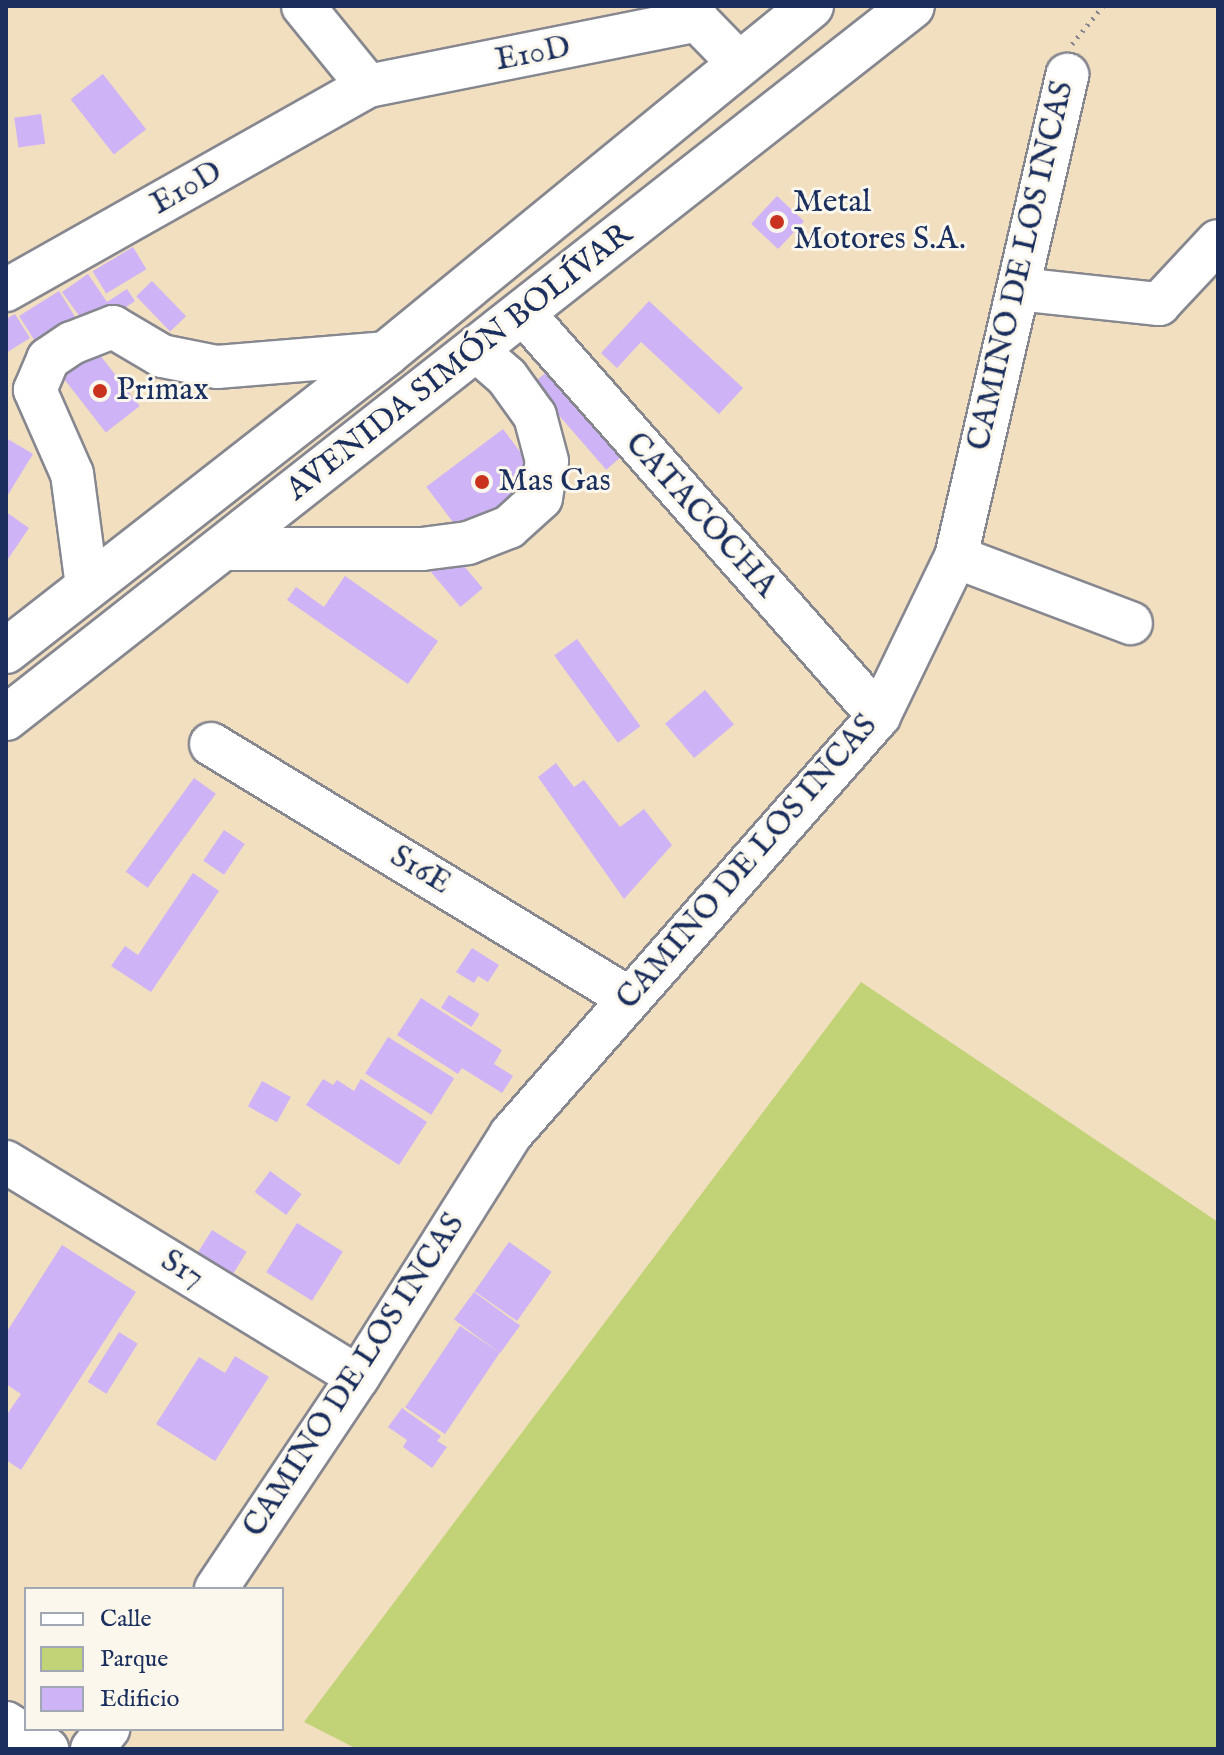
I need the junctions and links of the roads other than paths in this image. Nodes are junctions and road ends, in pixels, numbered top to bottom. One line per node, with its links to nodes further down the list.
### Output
1 (303, 6): 7 (street)
2 (811, 6): 5 (highway, AVENIDA SIMÓN BOLÍVAR)
3 (912, 6): 11 (highway, AVENIDA SIMÓN BOLÍVAR)
4 (695, 13): 5 (street); 7 (street, E10D)
5 (740, 64): 13 (highway, AVENIDA SIMÓN BOLÍVAR)
6 (1067, 75): 9 (street, CAMINO DE LOS INCAS)
7 (368, 86): 10 (street, E10D)
8 (1218, 241): 9 (street)
9 (1018, 289): 15 (street, CAMINO DE LOS INCAS)
10 (6, 290)
11 (524, 314): 12 (highway, AVENIDA SIMÓN BOLÍVAR); 19 (street, CATACOCHA)
12 (477, 351): 14 (highway, AVENIDA SIMÓN BOLÍVAR); 14 (street)
13 (387, 353): 16 (highway, AVENIDA SIMÓN BOLÍVAR); 16 (street)
14 (222, 549): 20 (highway, AVENIDA SIMÓN BOLÍVAR)
15 (956, 557): 17 (street); 19 (street, CAMINO DE LOS INCAS)
16 (87, 586): 18 (highway, AVENIDA SIMÓN BOLÍVAR)
17 (1131, 623)
18 (6, 651)
19 (879, 716): 22 (street, CAMINO DE LOS INCAS)
20 (6, 718)
21 (211, 744): 22 (street, S16E)
22 (630, 999): 24 (street, CAMINO DE LOS INCAS)
23 (6, 1162): 24 (street, S17)
24 (358, 1377): 25 (street, CAMINO DE LOS INCAS)
25 (217, 1587)
26 (6, 1723): 28 (street)
27 (106, 1731): 29 (street)
28 (47, 1749)
29 (92, 1749)

